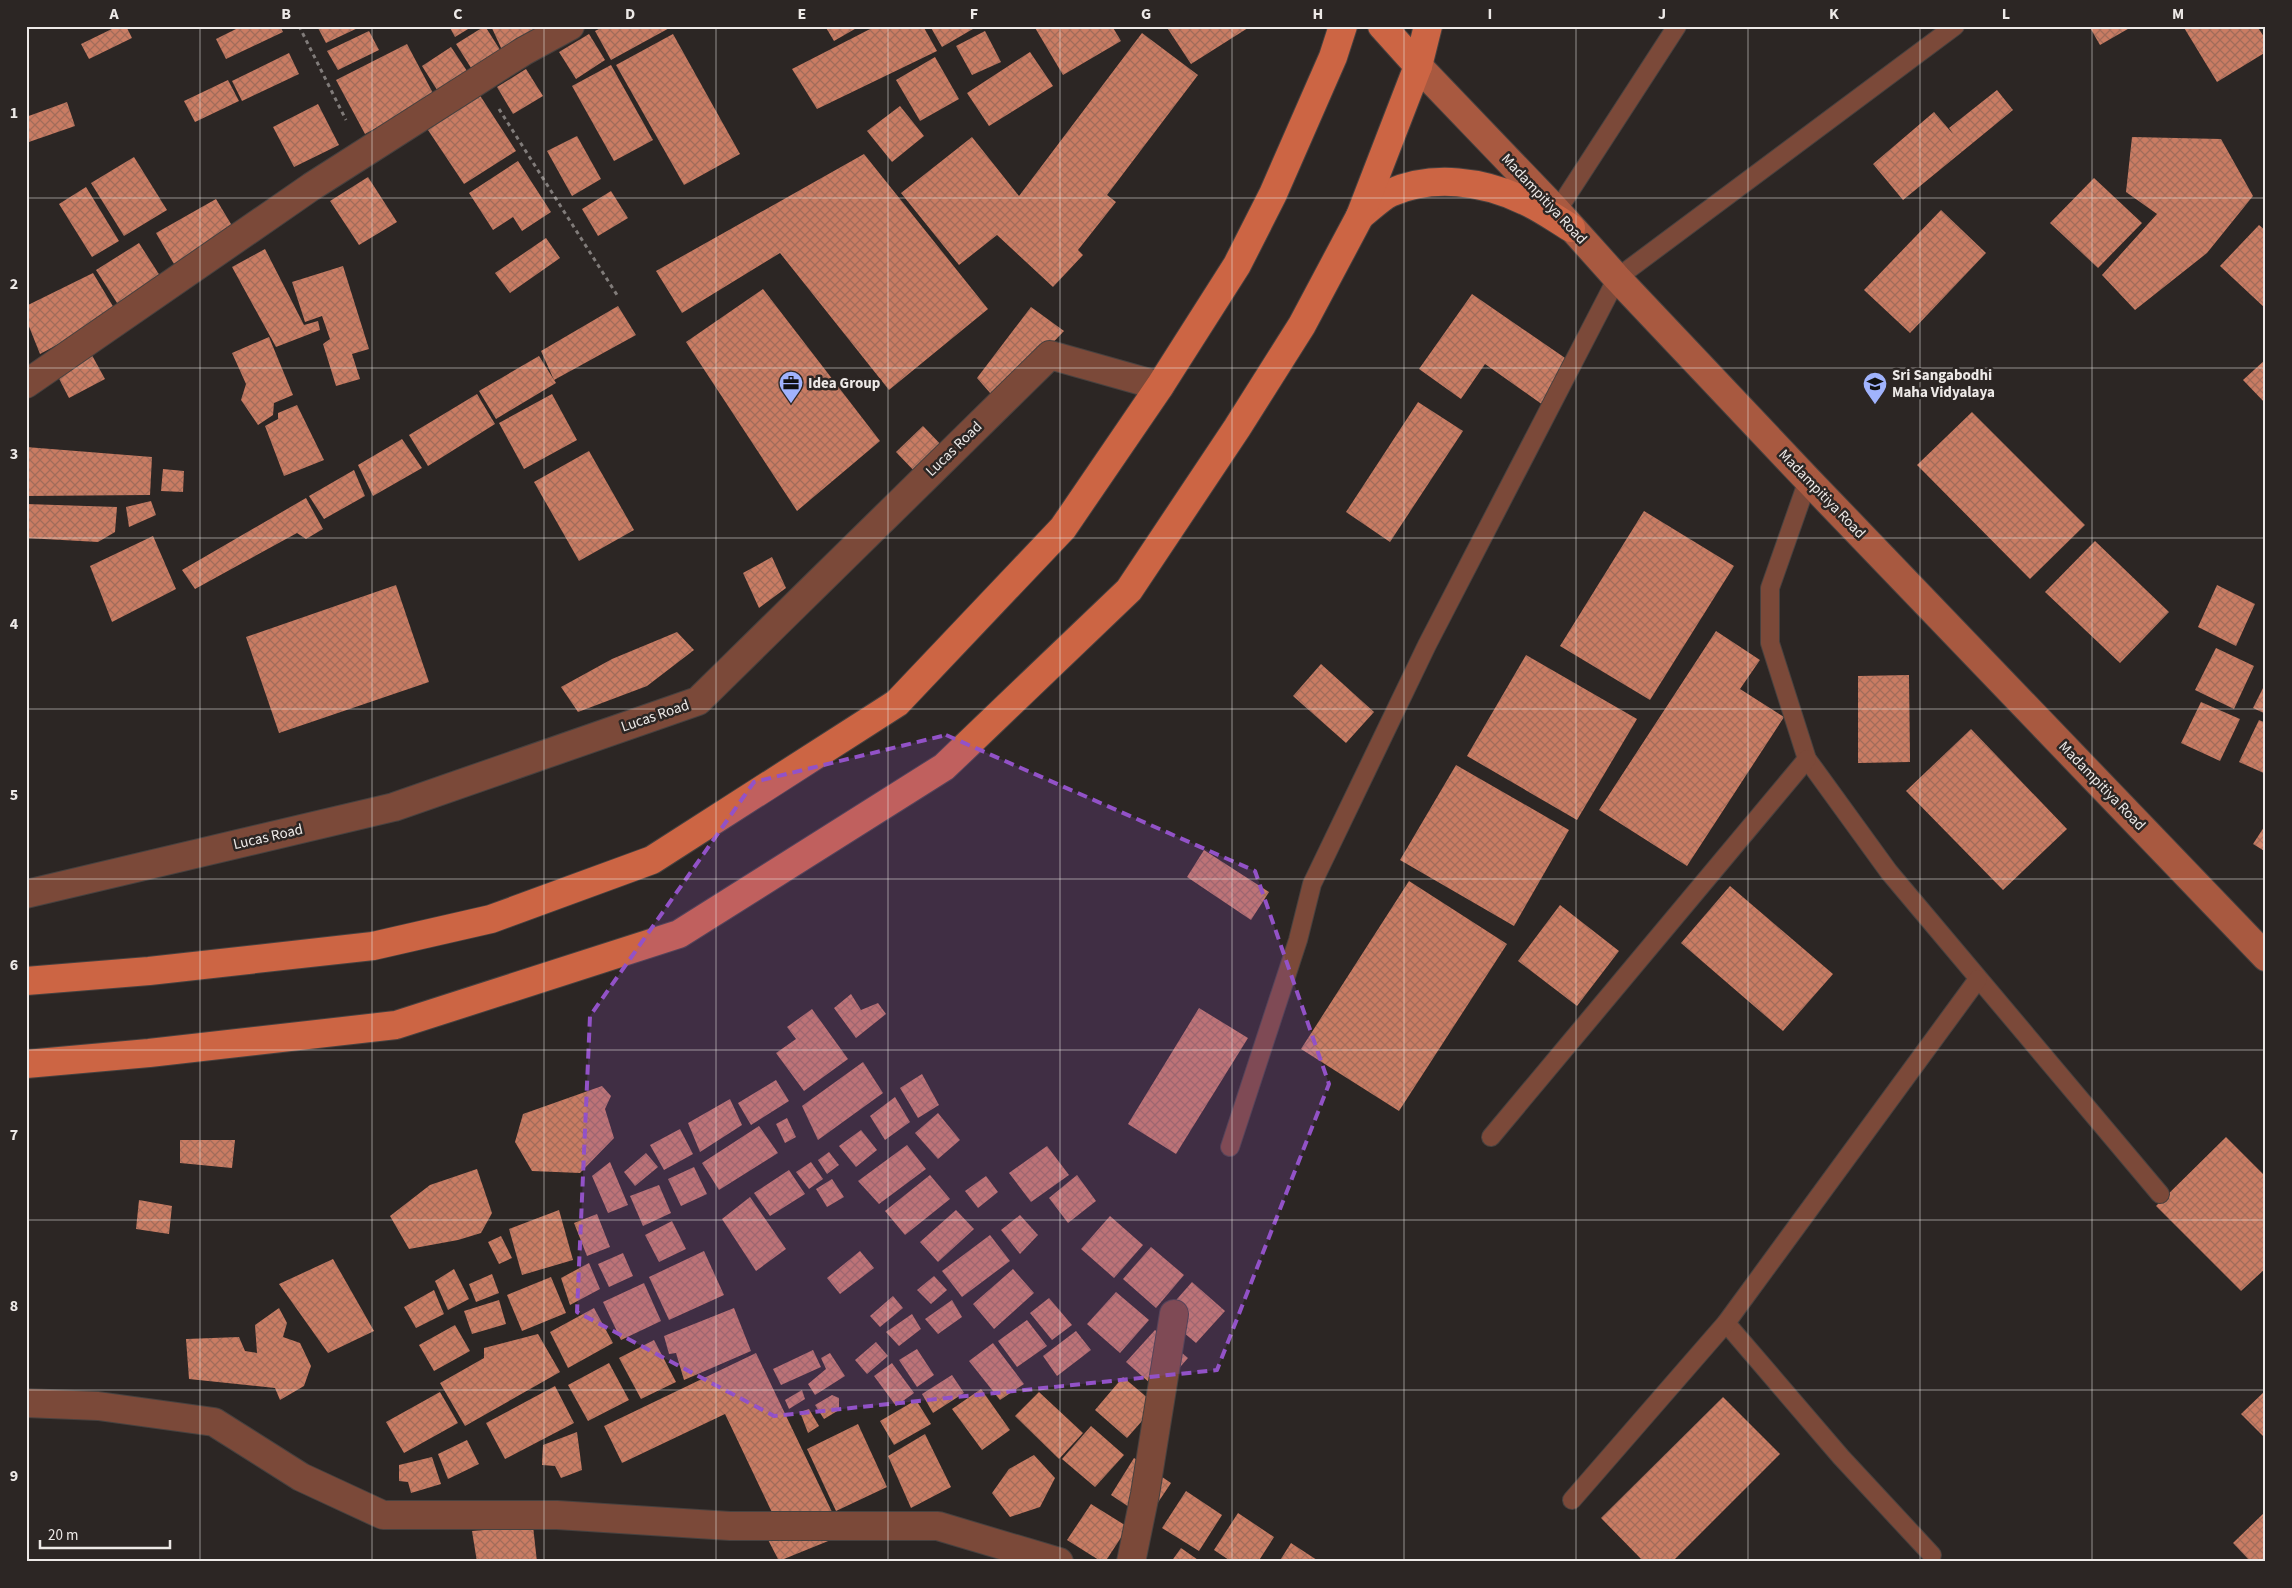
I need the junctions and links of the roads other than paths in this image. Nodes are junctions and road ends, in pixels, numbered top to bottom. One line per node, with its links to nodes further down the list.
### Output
1 (570, 26): 11 (street)
2 (1343, 26): 12 (main road)
3 (1382, 26): 7 (main road, Madampitiya Road)
4 (1428, 26): 7 (main road)
5 (1677, 26): 9 (lane)
6 (1956, 26): 10 (lane)
7 (1418, 66): 8 (main road); 9 (main road, Madampitiya Road)
8 (1360, 216): 9 (main road); 19 (main road)
9 (1564, 220): 10 (main road, Madampitiya Road)
10 (1617, 278): 13 (main road, Madampitiya Road); 21 (lane)
11 (26, 384)
12 (1160, 386): 15 (street, Lucas Road); 18 (main road)
13 (1808, 480): 14 (lane); 16 (main road, Madampitiya Road)
14 (1807, 759): 17 (lane); 20 (lane)
15 (26, 894)
16 (2266, 957)
17 (1978, 979): 22 (lane); 24 (lane)
18 (26, 981)
19 (26, 1064)
20 (1491, 1137)
21 (1230, 1147)
22 (2160, 1194)
23 (1174, 1314): 29 (street)
24 (1726, 1323): 26 (lane); 27 (lane)
25 (26, 1403): 28 (street)
26 (1572, 1500)
27 (1932, 1555)
28 (1059, 1562)
29 (1131, 1562)

